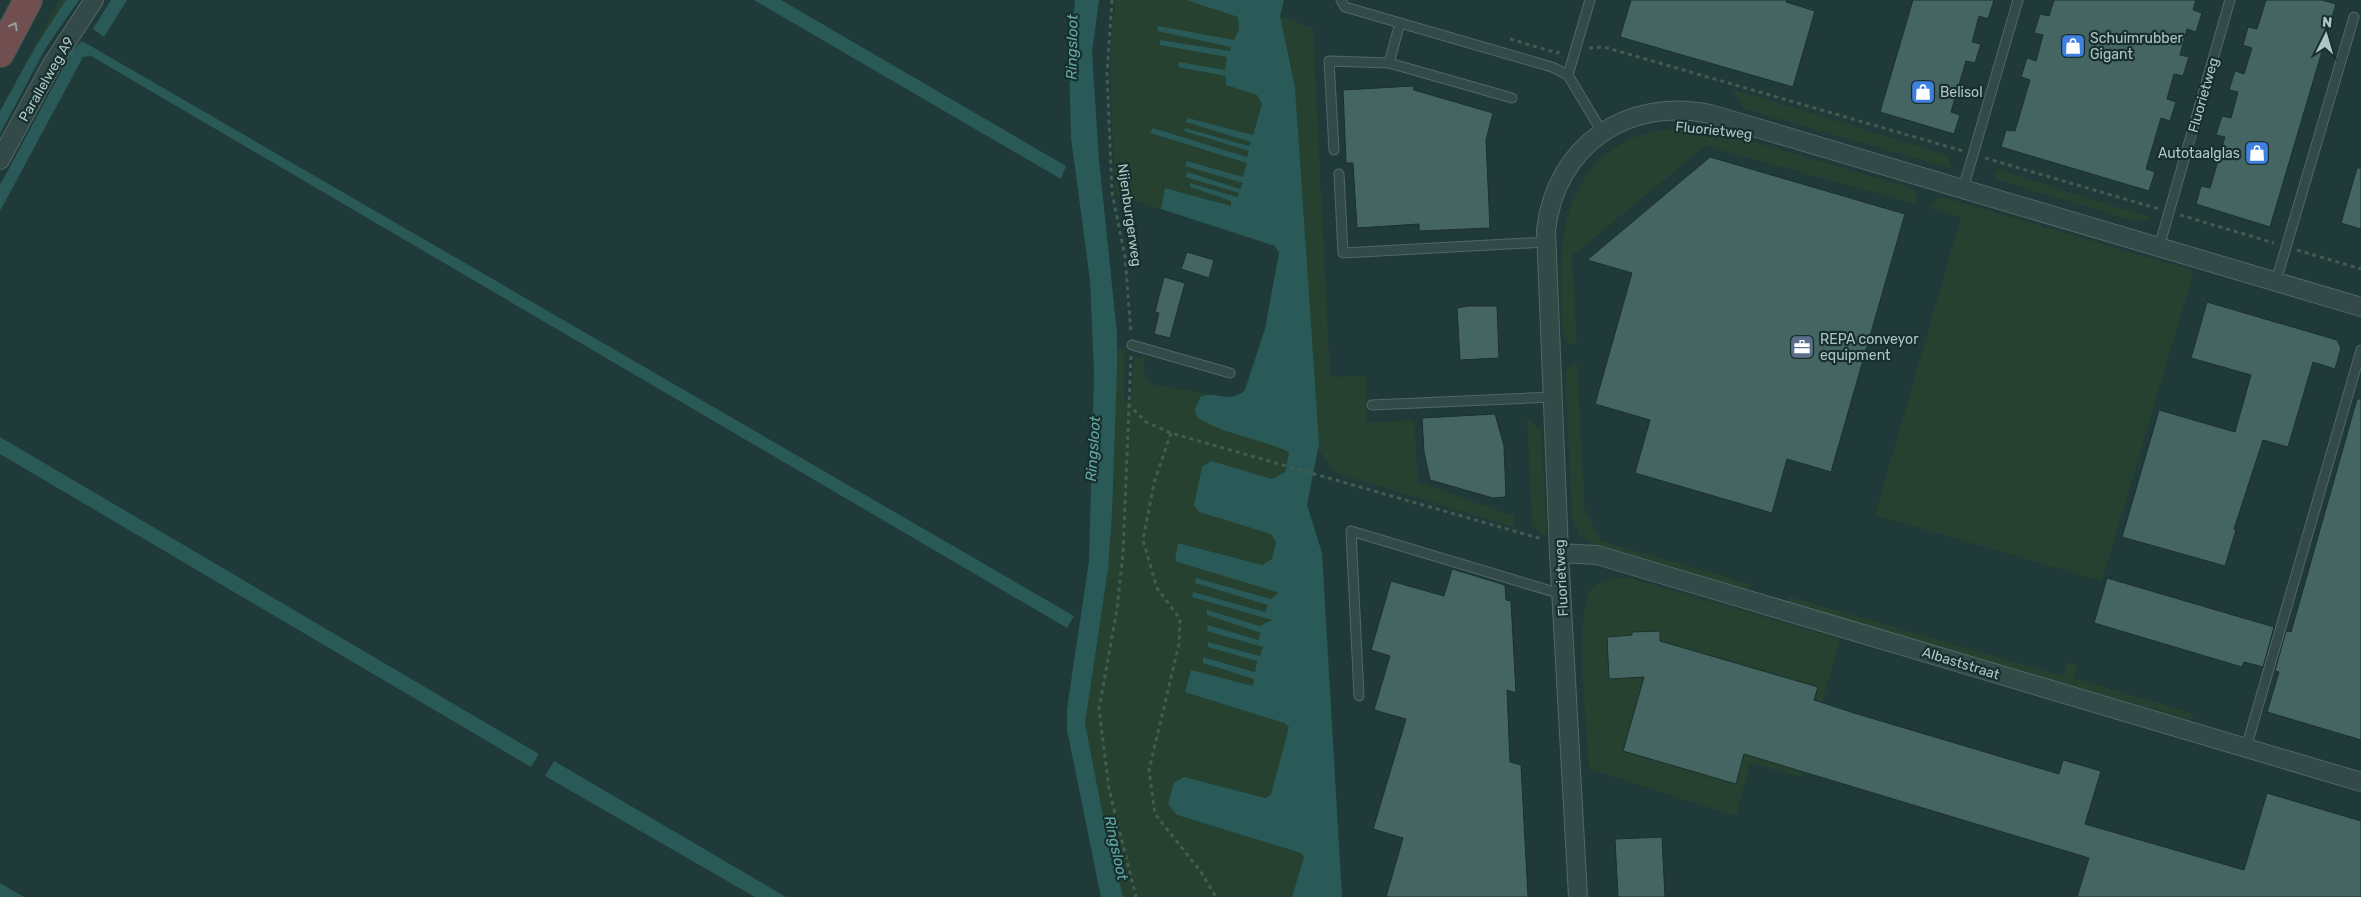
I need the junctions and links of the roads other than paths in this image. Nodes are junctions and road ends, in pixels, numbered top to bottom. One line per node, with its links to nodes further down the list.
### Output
1 (28, 0): 9 (highway, one-way to 1)
2 (94, 0): 15 (street, Parallelweg A9)
3 (1341, 0): 8 (lane)
4 (1590, 0): 11 (lane)
5 (2018, 0): 17 (lane)
6 (2230, 0): 19 (lane, Fluorietweg)
7 (2354, 17): 20 (lane)
8 (1400, 23): 10 (lane); 11 (lane)
9 (0, 53)
10 (1389, 63): 12 (lane); 14 (lane)
11 (1568, 75): 13 (lane)
12 (1512, 98)
13 (1602, 132): 17 (street, Fluorietweg); 18 (street, Fluorietweg)
14 (1334, 150)
15 (0, 160)
16 (1339, 174): 18 (lane)
17 (1963, 189): 19 (street, Fluorietweg)
18 (1546, 242): 25 (street, Fluorietweg)
19 (2159, 247): 20 (street, Fluorietweg)
20 (2276, 282): 21 (street, Fluorietweg)
21 (2361, 307)
22 (1132, 345): 24 (lane)
23 (2361, 350): 30 (lane)
24 (1230, 373)
25 (1552, 397): 26 (lane); 27 (street, Fluorietweg)
26 (1372, 405)
27 (1559, 548): 28 (street, Fluorietweg); 30 (street, Albaststraat)
28 (1561, 594): 29 (lane); 32 (street, Fluorietweg)
29 (1359, 696)
30 (2246, 748): 31 (street, Albaststraat)
31 (2361, 782)
32 (1578, 897)

